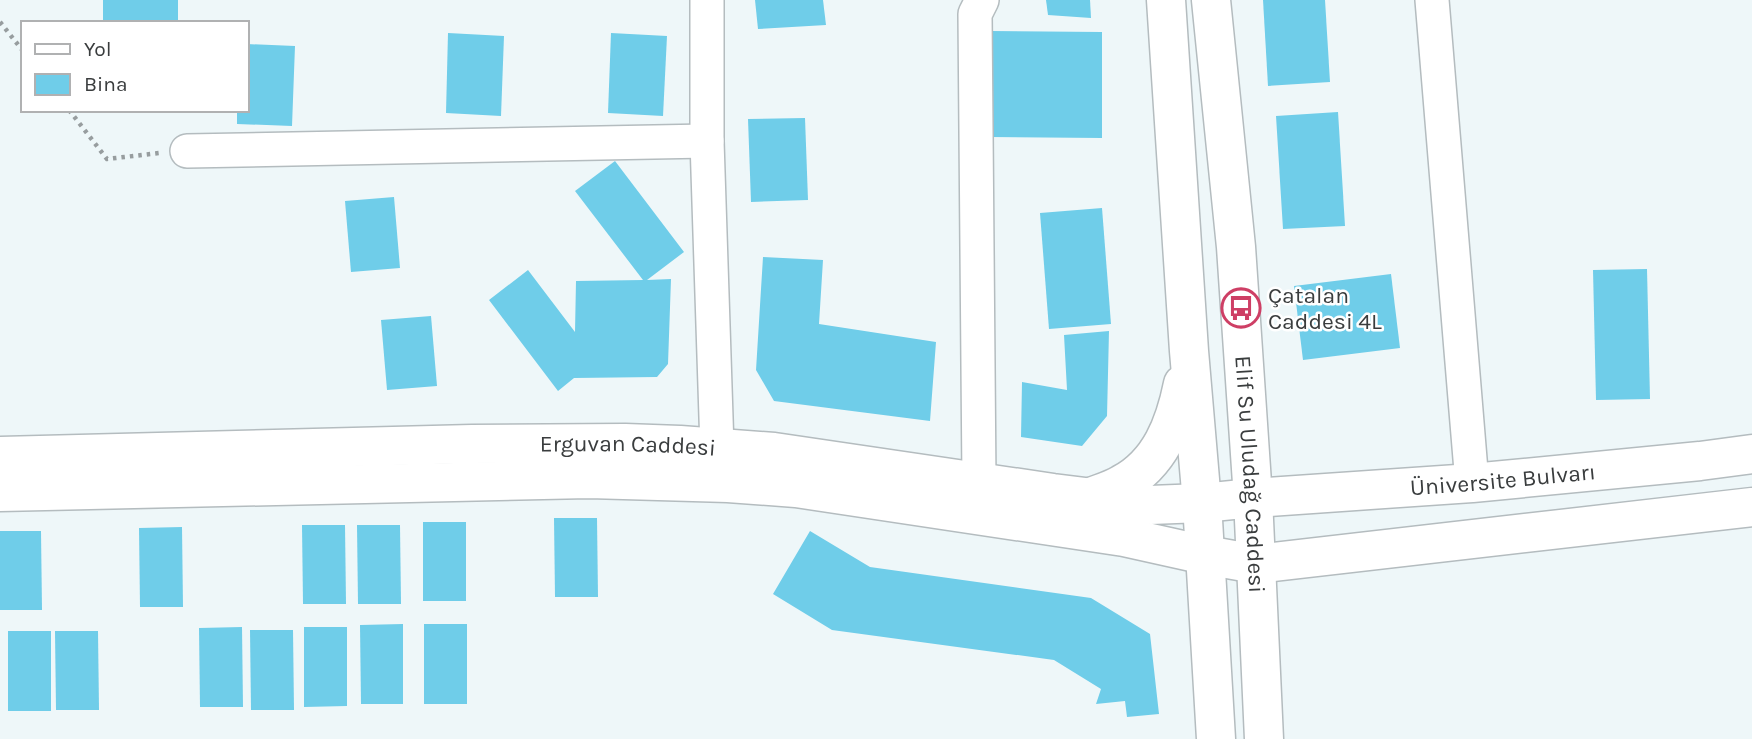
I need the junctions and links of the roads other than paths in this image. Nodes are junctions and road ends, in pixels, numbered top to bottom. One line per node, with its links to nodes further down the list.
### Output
1 (707, 0): 6 (street)
2 (982, 0): 12 (street)
3 (1166, 0): 8 (street)
4 (1211, 0): 16 (street, Elif Su Uludağ Caddesi)
5 (1432, 0): 13 (street)
6 (707, 141): 7 (street); 9 (street)
7 (187, 150)
8 (1189, 351): 15 (street); 17 (street)
9 (717, 448): 11 (street, Erguvan Caddesi); 12 (street, Erguvan Caddesi)
10 (1752, 454): 13 (street, Üniversite Bulvarı)
11 (0, 457)
12 (979, 482): 15 (street, Erguvan Caddesi)
13 (1472, 483): 16 (street, Üniversite Bulvarı)
14 (0, 492): 19 (street)
15 (1091, 497): 17 (street, Erguvan Caddesi)
16 (1253, 498): 17 (street, Erguvan Caddesi); 20 (street, Elif Su Uludağ Caddesi)
17 (1202, 503): 19 (street)
18 (1752, 507): 20 (street)
19 (1205, 555): 20 (street); 21 (street)
20 (1256, 564): 22 (street, Elif Su Uludağ Caddesi)
21 (1216, 739)
22 (1264, 739)

